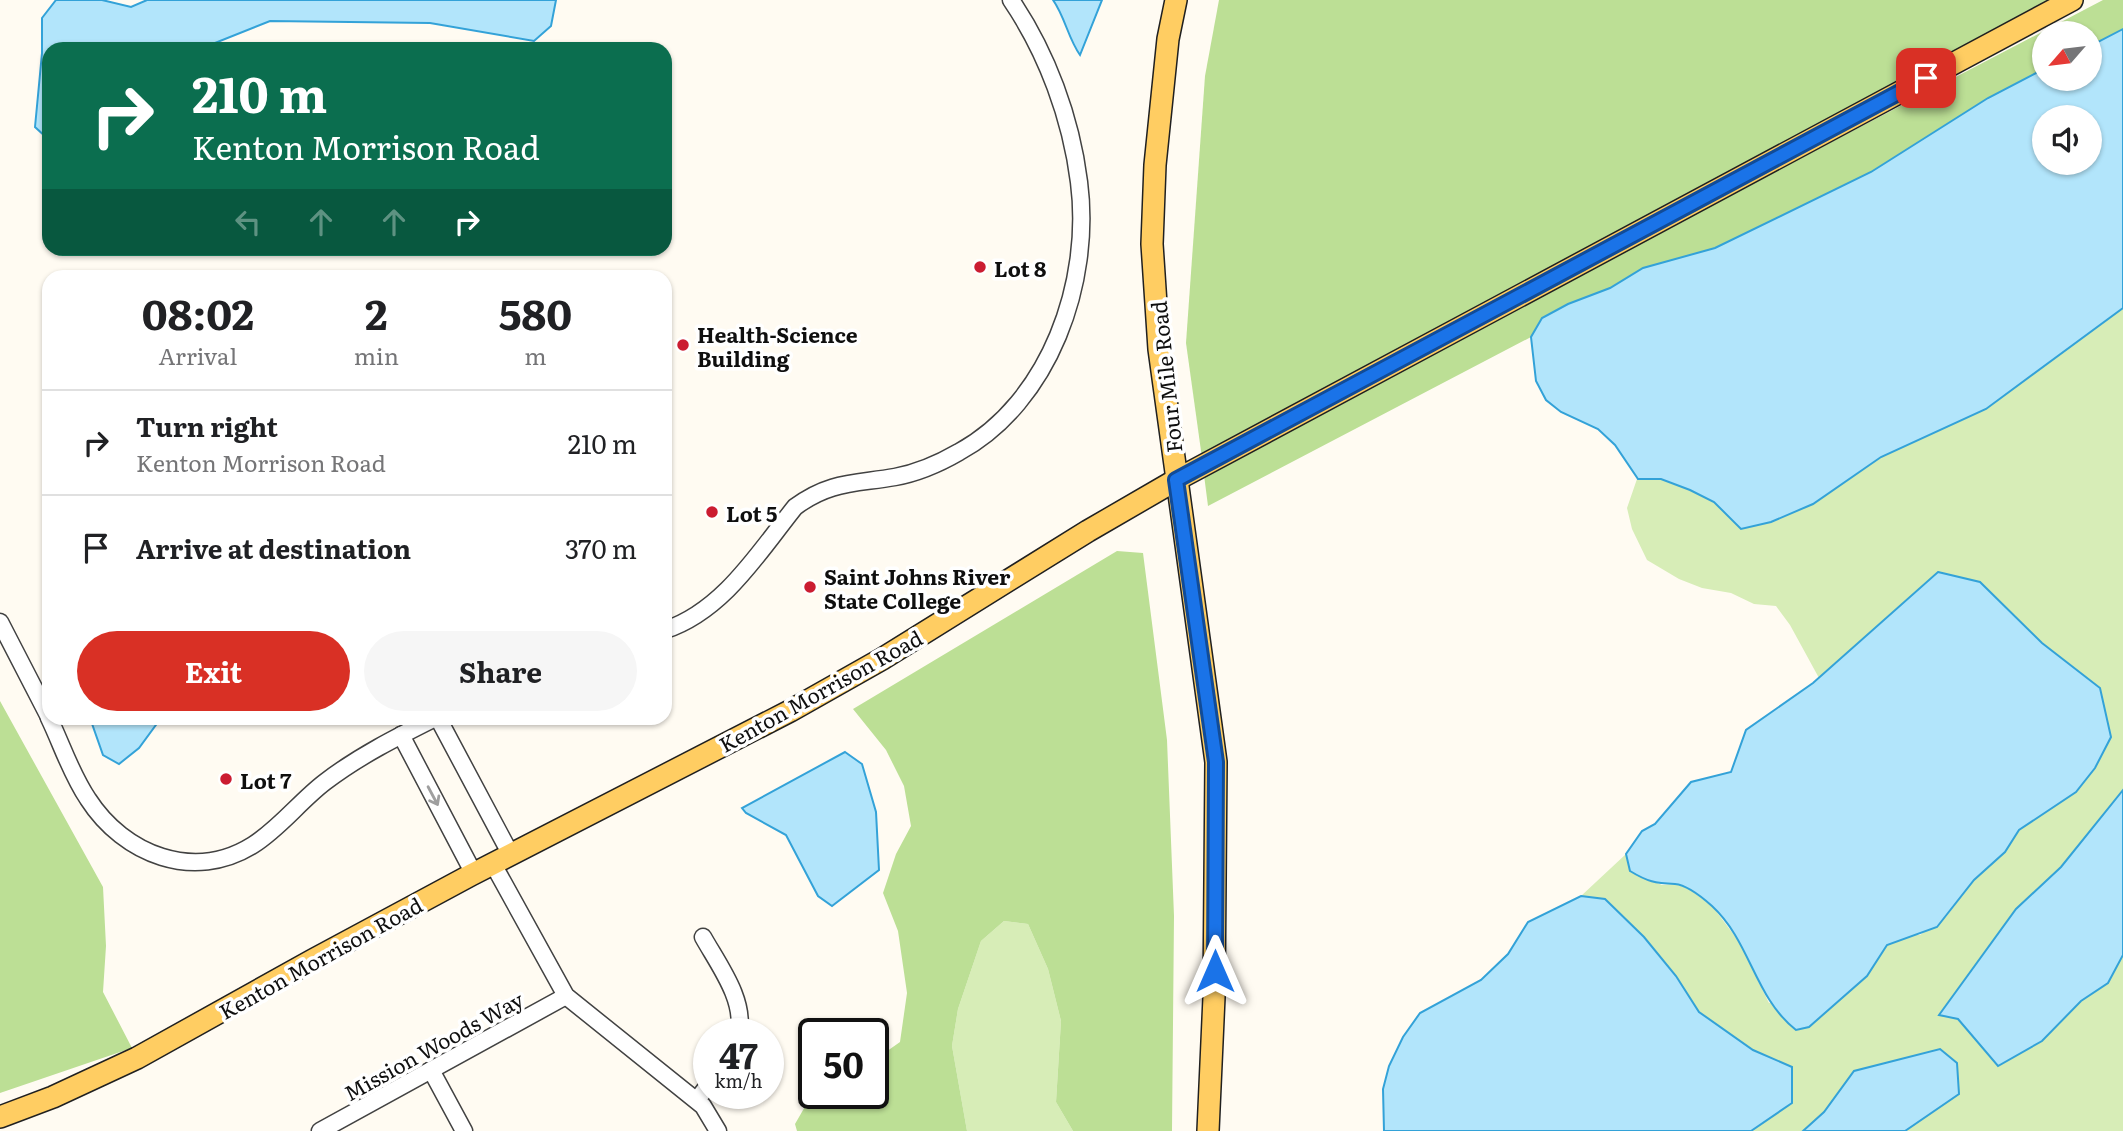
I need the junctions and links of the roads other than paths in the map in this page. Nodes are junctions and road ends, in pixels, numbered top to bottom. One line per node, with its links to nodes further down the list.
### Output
1 (1011, 0): 6 (street)
2 (1176, 0): 4 (main road, Four Mile Road)
3 (2072, 0): 4 (main road, Kenton Morrison Road)
4 (1176, 480): 12 (main road, Kenton Morrison Road); 24 (main road, Four Mile Road)
5 (0, 622): 7 (street)
6 (672, 627)
7 (42, 703)
8 (53, 725): 11 (street)
9 (422, 725): 11 (street)
10 (439, 725): 12 (street)
11 (401, 735): 13 (street, one-way to 13)
12 (502, 859): 13 (main road, Kenton Morrison Road); 15 (street)
13 (474, 874): 20 (main road, Kenton Morrison Road)
14 (703, 937): 16 (street)
15 (566, 996): 17 (street, Mission Woods Way); 18 (street)
16 (738, 1018)
17 (431, 1070): 21 (street, Mission Woods Way); 22 (street)
18 (693, 1097)
19 (706, 1109): 23 (street)
20 (0, 1117)
21 (320, 1131)
22 (464, 1131)
23 (718, 1131)
24 (1208, 1131)

